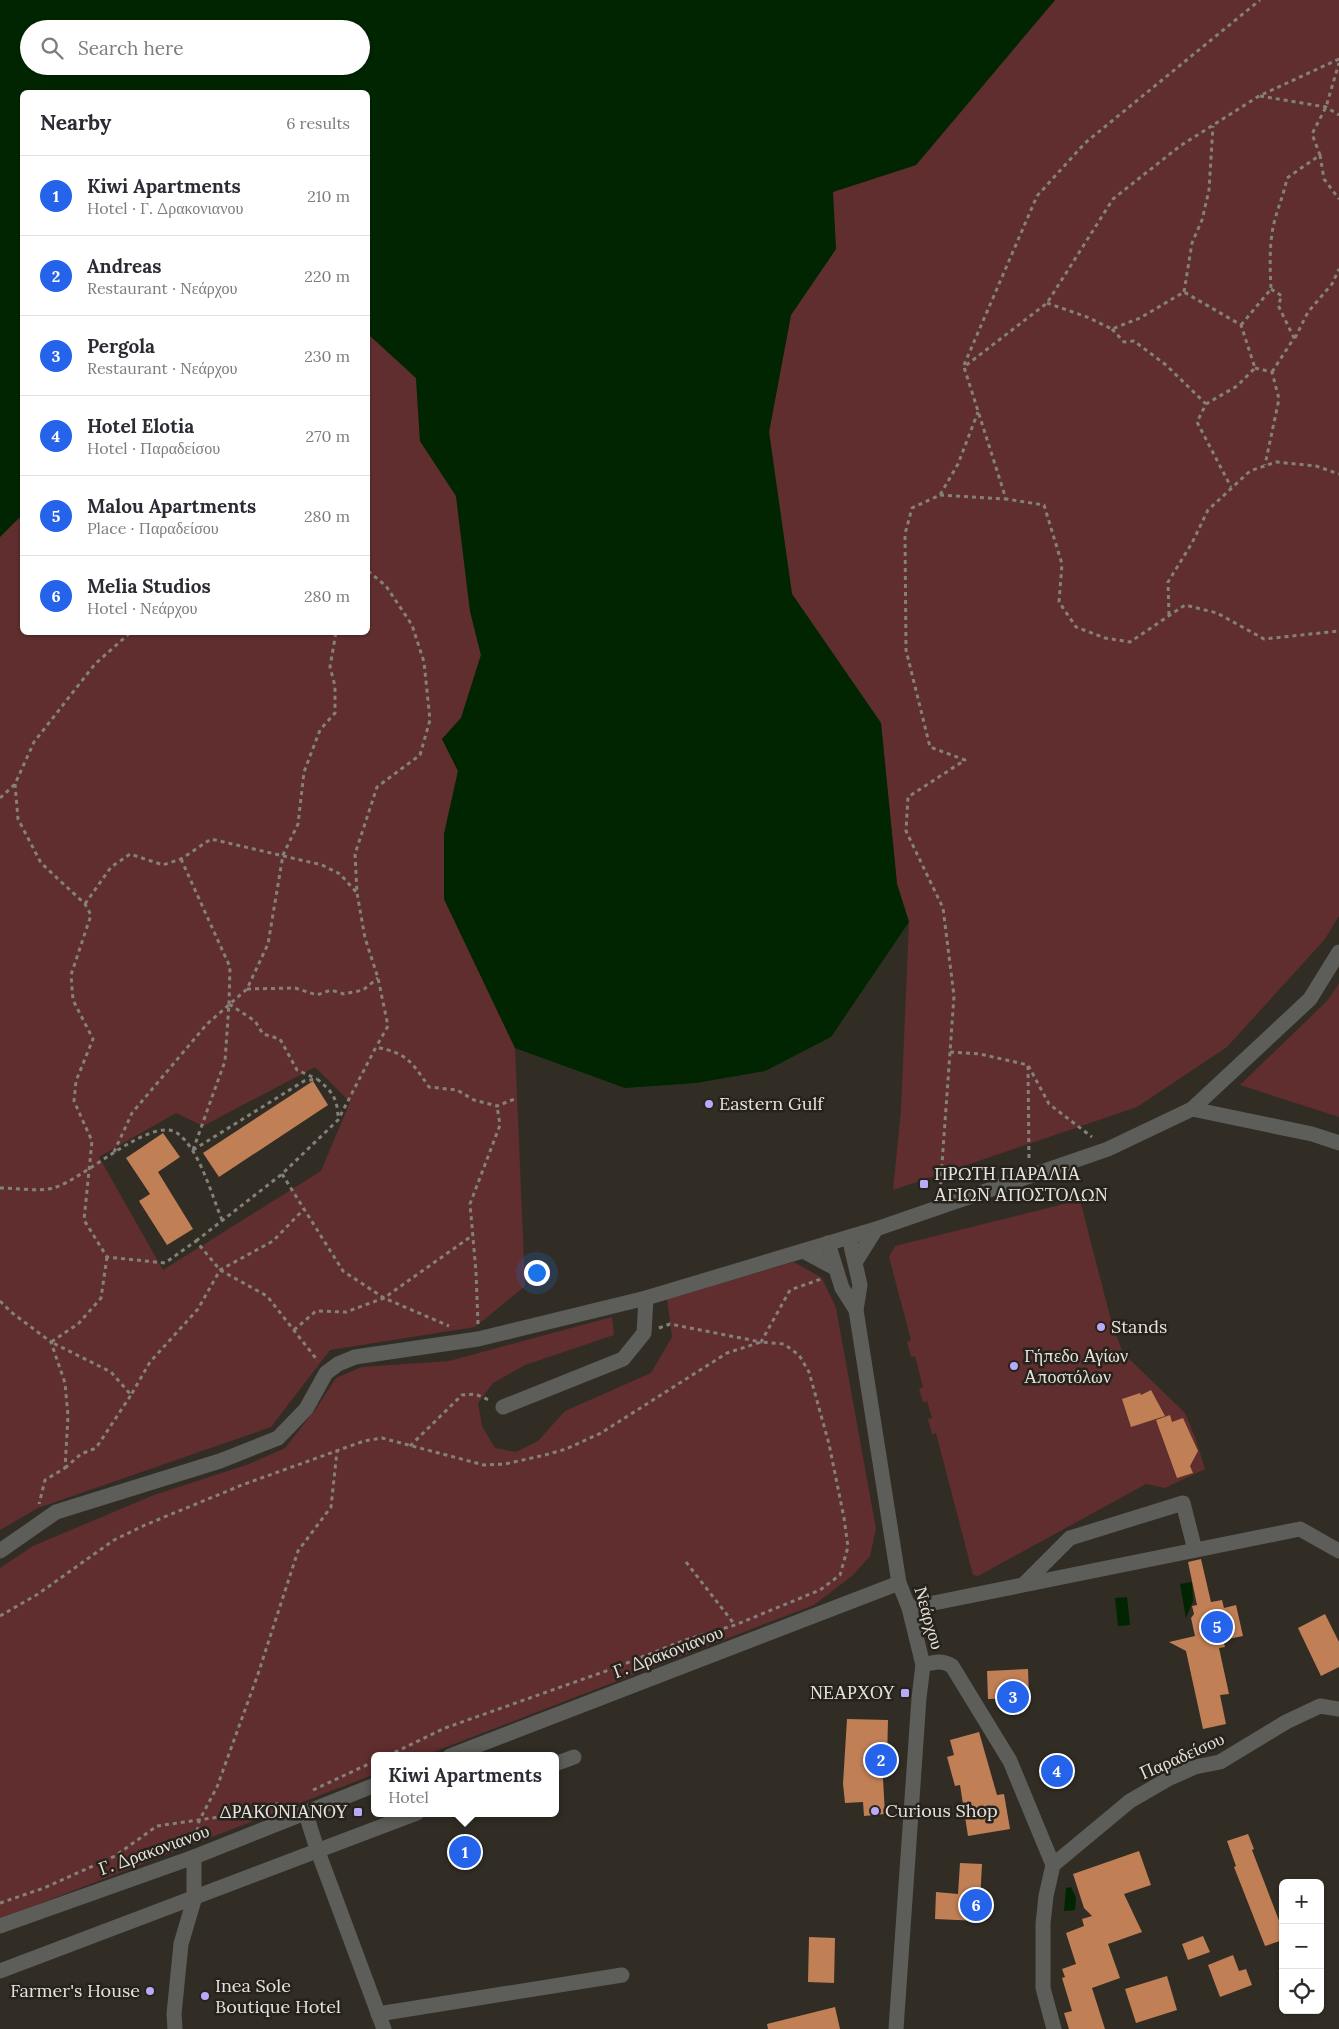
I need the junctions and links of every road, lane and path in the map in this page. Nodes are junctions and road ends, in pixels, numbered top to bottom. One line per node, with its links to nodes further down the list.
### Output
1 (1260, 0): 16 (path)
2 (1339, 61): 3 (path); 4 (path)
3 (1259, 96): 4 (path); 6 (path)
4 (1326, 107): 5 (path); 7 (path)
5 (1339, 115)
6 (1213, 126): 11 (path); 12 (path)
7 (1320, 155): 8 (path); 10 (path)
8 (1339, 199)
9 (1339, 269): 15 (path)
10 (1271, 288): 13 (path); 15 (path)
11 (1184, 292): 13 (path); 14 (path)
12 (1047, 303): 14 (path); 16 (path)
13 (1241, 325): 17 (path)
14 (1112, 329): 19 (path)
15 (1294, 338): 18 (path)
16 (964, 366): 20 (path)
17 (1255, 368): 18 (path); 19 (path)
18 (1272, 372): 21 (path)
19 (1206, 404): 23 (path)
20 (978, 412): 24 (path); 25 (path)
21 (1265, 466): 22 (path); 23 (path)
22 (1339, 474)
23 (1231, 487): 27 (path)
24 (940, 495): 25 (path); 42 (path)
25 (1006, 499): 27 (path)
26 (370, 573): 35 (path)
27 (1169, 616): 28 (path)
28 (1339, 630)
29 (128, 635): 31 (path)
30 (335, 635): 33 (path)
31 (15, 784): 32 (path); 36 (path)
32 (0, 798)
33 (283, 856): 34 (path); 35 (path); 39 (path)
34 (181, 859): 36 (path); 40 (path)
35 (357, 893): 38 (path)
36 (85, 904): 53 (path)
37 (1339, 952): 47 (street)
38 (378, 978): 39 (path); 41 (path)
39 (247, 989): 40 (path)
40 (229, 1004): 44 (path); 50 (path); 52 (path)
41 (376, 1047): 46 (path); 48 (path)
42 (950, 1052): 43 (path); 57 (path)
43 (1028, 1064): 51 (path); 55 (path)
44 (317, 1079): 48 (path); 50 (path)
45 (517, 1098): 46 (path)
46 (497, 1106): 61 (path)
47 (1192, 1109): 49 (street); 51 (street)
48 (338, 1120): 54 (path)
49 (1339, 1143)
50 (193, 1150): 52 (path); 59 (path)
51 (1108, 1150): 55 (street)
52 (114, 1152): 53 (path)
53 (88, 1171): 56 (path); 66 (path)
54 (282, 1174): 58 (path); 59 (path)
55 (1030, 1178): 57 (street)
56 (0, 1188)
57 (939, 1208): 60 (street)
58 (304, 1209): 68 (path); 70 (path)
59 (222, 1220): 63 (path)
60 (876, 1228): 62 (street); 67 (street)
61 (473, 1235): 70 (path); 77 (path)
62 (849, 1237): 64 (street); 67 (street, Νεάρχου)
63 (196, 1241): 66 (path); 68 (path)
64 (828, 1244): 65 (street); 69 (street, Νεάρχου)
65 (803, 1251): 69 (street); 71 (street)
66 (107, 1257): 78 (path)
67 (856, 1261): 73 (street, Νεάρχου)
68 (220, 1270): 75 (path); 81 (path)
69 (835, 1271): 73 (street, Νεάρχου); 79 (path)
70 (384, 1298): 74 (path); 75 (path)
71 (646, 1298): 76 (street); 77 (street)
72 (0, 1301): 78 (path)
73 (856, 1310): 91 (street, Νεάρχου)
74 (452, 1328)
75 (294, 1330): 80 (path)
76 (644, 1333): 79 (path); 82 (street)
77 (478, 1339): 80 (street)
78 (51, 1342): 81 (path); 85 (path)
79 (761, 1342): 83 (path); 95 (path)
80 (326, 1373): 86 (street)
81 (132, 1395): 85 (path)
82 (503, 1407): 83 (path)
83 (410, 1446): 84 (path)
84 (337, 1452): 94 (path); 108 (path)
85 (65, 1468): 86 (path)
86 (34, 1528): 88 (street)
87 (1195, 1550): 89 (street); 92 (street); 92 (street)
88 (0, 1551)
89 (1339, 1551)
90 (686, 1562): 95 (path)
91 (899, 1583): 93 (street, Νεάρχου); 99 (street, Γ. Δρακονιανου)
92 (1024, 1584): 93 (street)
93 (909, 1608): 96 (street, Νεάρχου)
94 (0, 1616)
95 (735, 1625): 98 (path)
96 (924, 1665): 111 (street); 120 (street, Νεάρχου)
97 (1339, 1709): 111 (street, Παραδείσου)
98 (395, 1752)
99 (460, 1752)
100 (574, 1757): 101 (street)
101 (559, 1763)
102 (371, 1764): 104 (path)
103 (371, 1787): 106 (street, Γ. Δρακονιανου)
104 (304, 1794)
105 (288, 1801): 108 (path)
106 (305, 1812): 109 (street); 110 (street, Γ. Δρακονιανου)
107 (406, 1817): 109 (street)
108 (199, 1821): 110 (path); 113 (path)
109 (317, 1849): 112 (street); 117 (street)
110 (194, 1857): 112 (street); 114 (street, Γ. Δρακονιανου)
111 (1053, 1865): 121 (street)
112 (194, 1900): 115 (street); 118 (street)
113 (0, 1903)
114 (0, 1926)
115 (0, 1971)
116 (622, 1975): 117 (street)
117 (378, 2014): 119 (street)
118 (175, 2029)
119 (384, 2029)
120 (896, 2029)
121 (1054, 2029)

